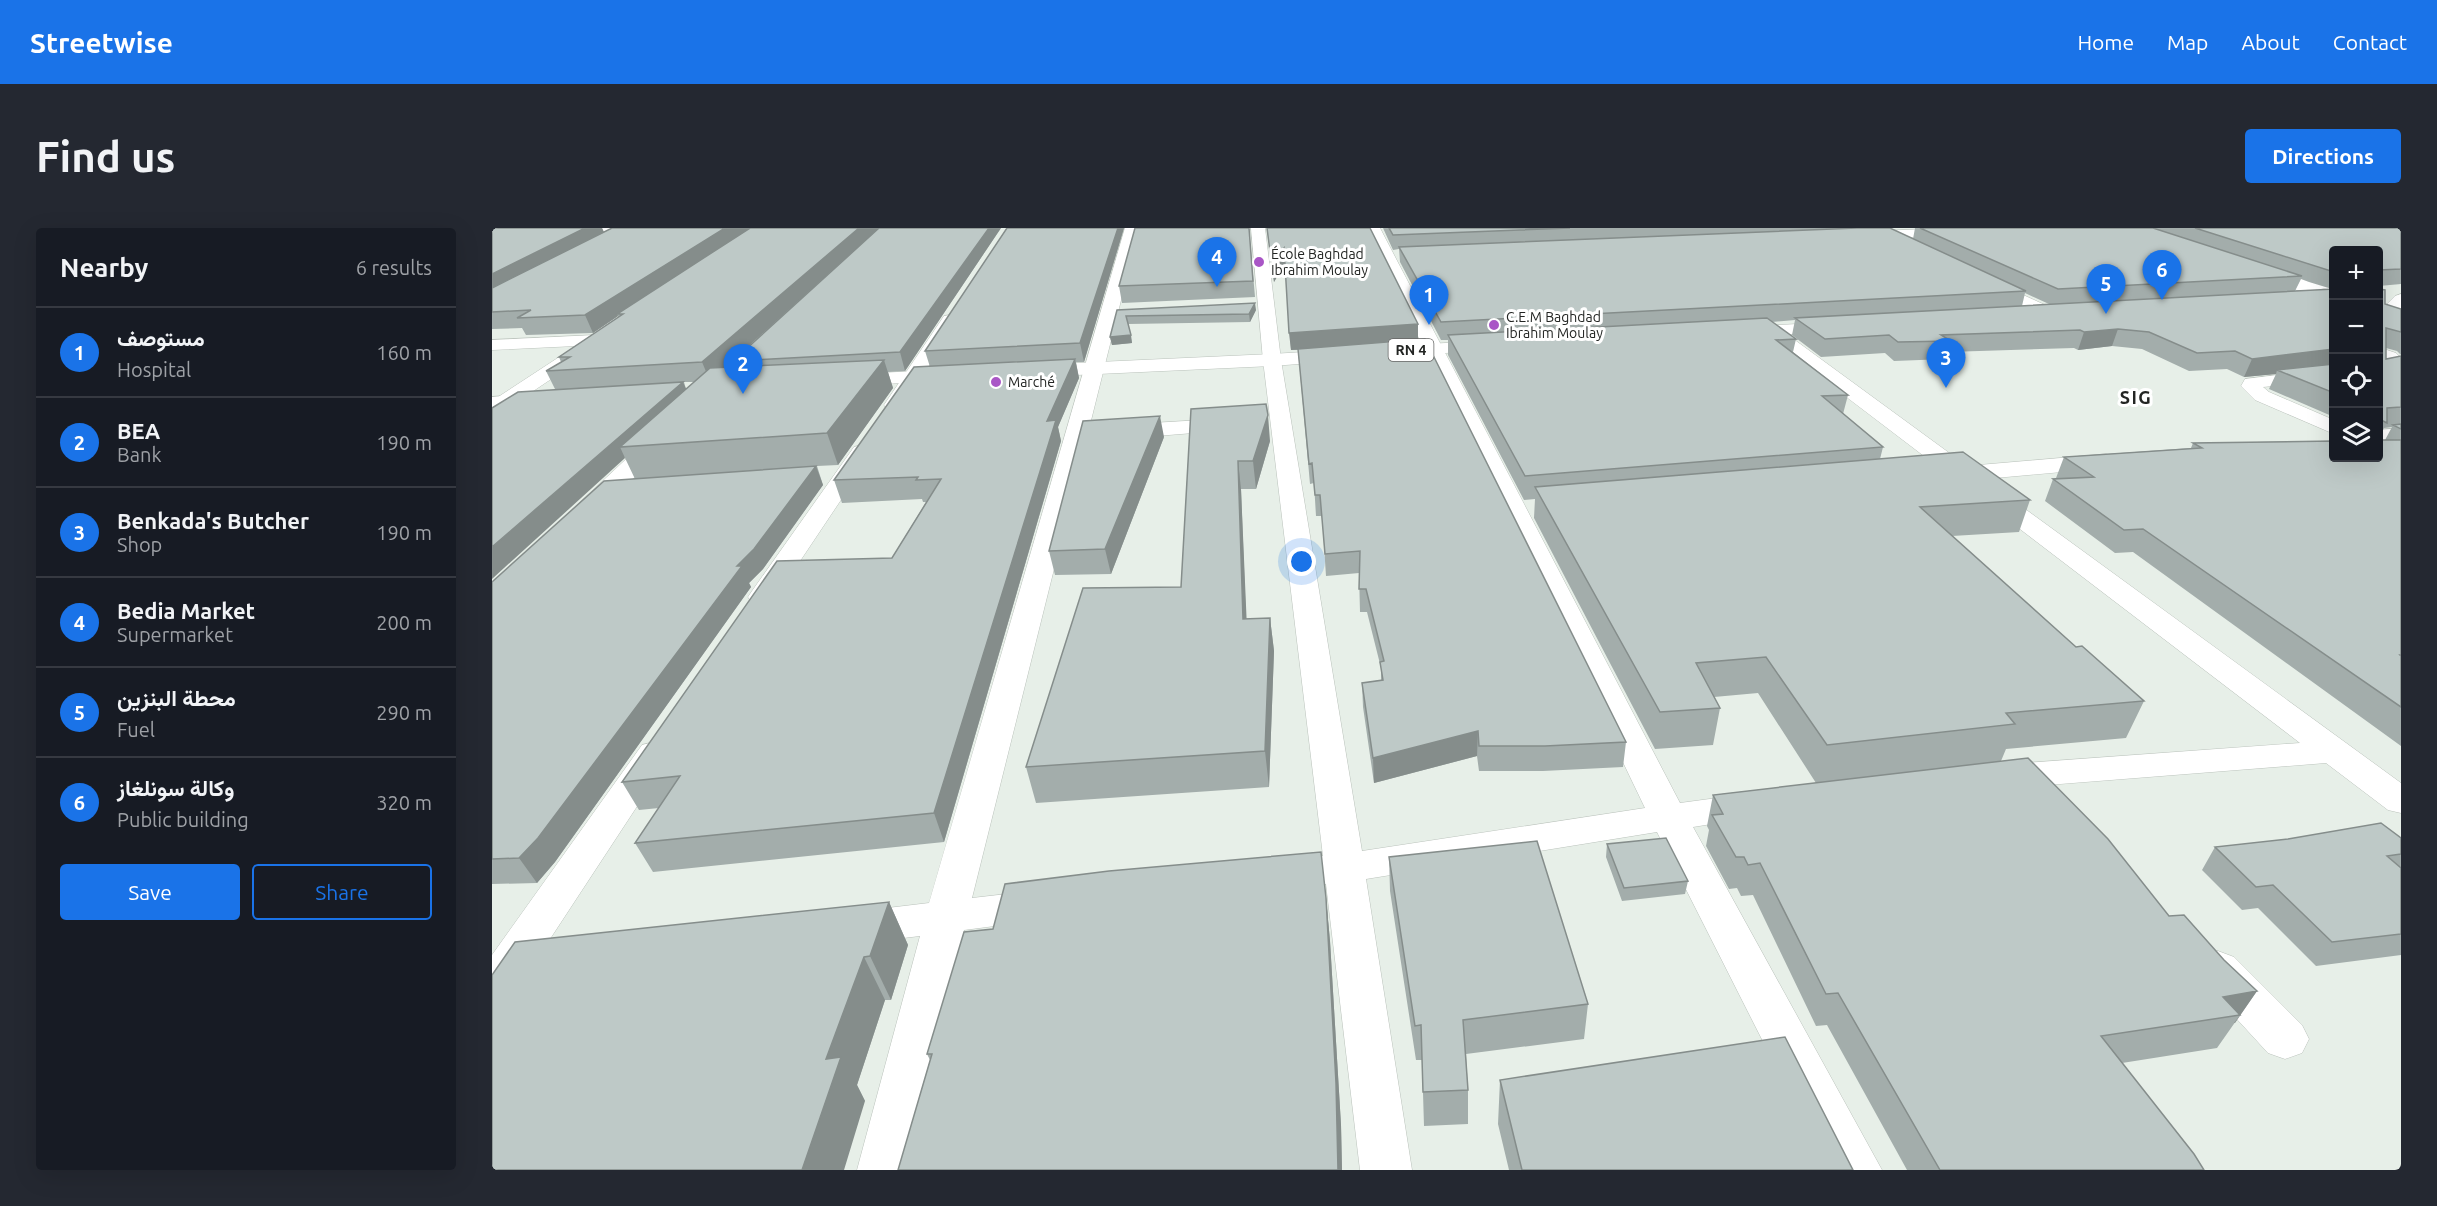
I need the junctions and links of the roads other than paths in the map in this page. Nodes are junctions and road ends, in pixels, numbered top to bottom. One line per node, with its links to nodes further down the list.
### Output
1 (502, 228): 8 (street)
2 (623, 228): 8 (street)
3 (1132, 228): 26 (street)
4 (1258, 228): 25 (street)
5 (1373, 228): 23 (street)
6 (2038, 228): 7 (street)
7 (1879, 231): 9 (street); 10 (street)
8 (492, 233)
9 (1841, 236)
10 (1917, 249)
11 (2244, 267): 13 (street)
12 (1968, 274): 17 (street)
13 (2329, 293)
14 (2329, 294): 16 (street)
15 (965, 298): 31 (street)
16 (2283, 300)
17 (2016, 316)
18 (1853, 326): 19 (street)
19 (1771, 331): 20 (street); 44 (street)
20 (1727, 333)
21 (1506, 344): 23 (street, RN 4)
22 (492, 345): 34 (street)
23 (1435, 348): 25 (street, RN 4); 57 (street)
24 (2383, 355): 27 (street)
25 (1272, 360): 26 (street, RN 4); 36 (street)
26 (1095, 368): 28 (street, RN 4); 38 (street)
27 (2383, 369)
28 (1016, 372)
29 (970, 374): 31 (street)
30 (2329, 374): 37 (street)
31 (913, 377): 32 (street); 49 (street)
32 (832, 382)
33 (560, 398): 34 (street)
34 (495, 405)
35 (681, 420): 47 (street)
36 (1282, 422): 38 (street); 58 (street)
37 (2329, 426)
38 (1077, 434): 61 (street)
39 (2401, 435): 40 (street)
40 (2383, 437)
41 (2329, 441): 42 (street)
42 (2310, 443)
43 (2132, 459): 44 (street)
44 (1965, 473): 45 (street); 51 (street)
45 (1918, 477)
46 (640, 489): 47 (street)
47 (606, 491): 48 (street)
48 (571, 524)
49 (745, 621)
50 (672, 728): 65 (street)
51 (2334, 751): 52 (street); 54 (street)
52 (2025, 773): 53 (street); 56 (street)
53 (1966, 780)
54 (2401, 801)
55 (1787, 802): 57 (street)
56 (2059, 807)
57 (1668, 816): 58 (street); 69 (street)
58 (1344, 868): 59 (street); 68 (street)
59 (1239, 881)
60 (1075, 901): 61 (street)
61 (946, 917): 62 (street); 67 (street)
62 (818, 933)
63 (2193, 944): 66 (street)
64 (550, 966): 65 (street)
65 (496, 978)
66 (2285, 1039)
67 (883, 1170)
68 (1386, 1170)
69 (1856, 1170)

